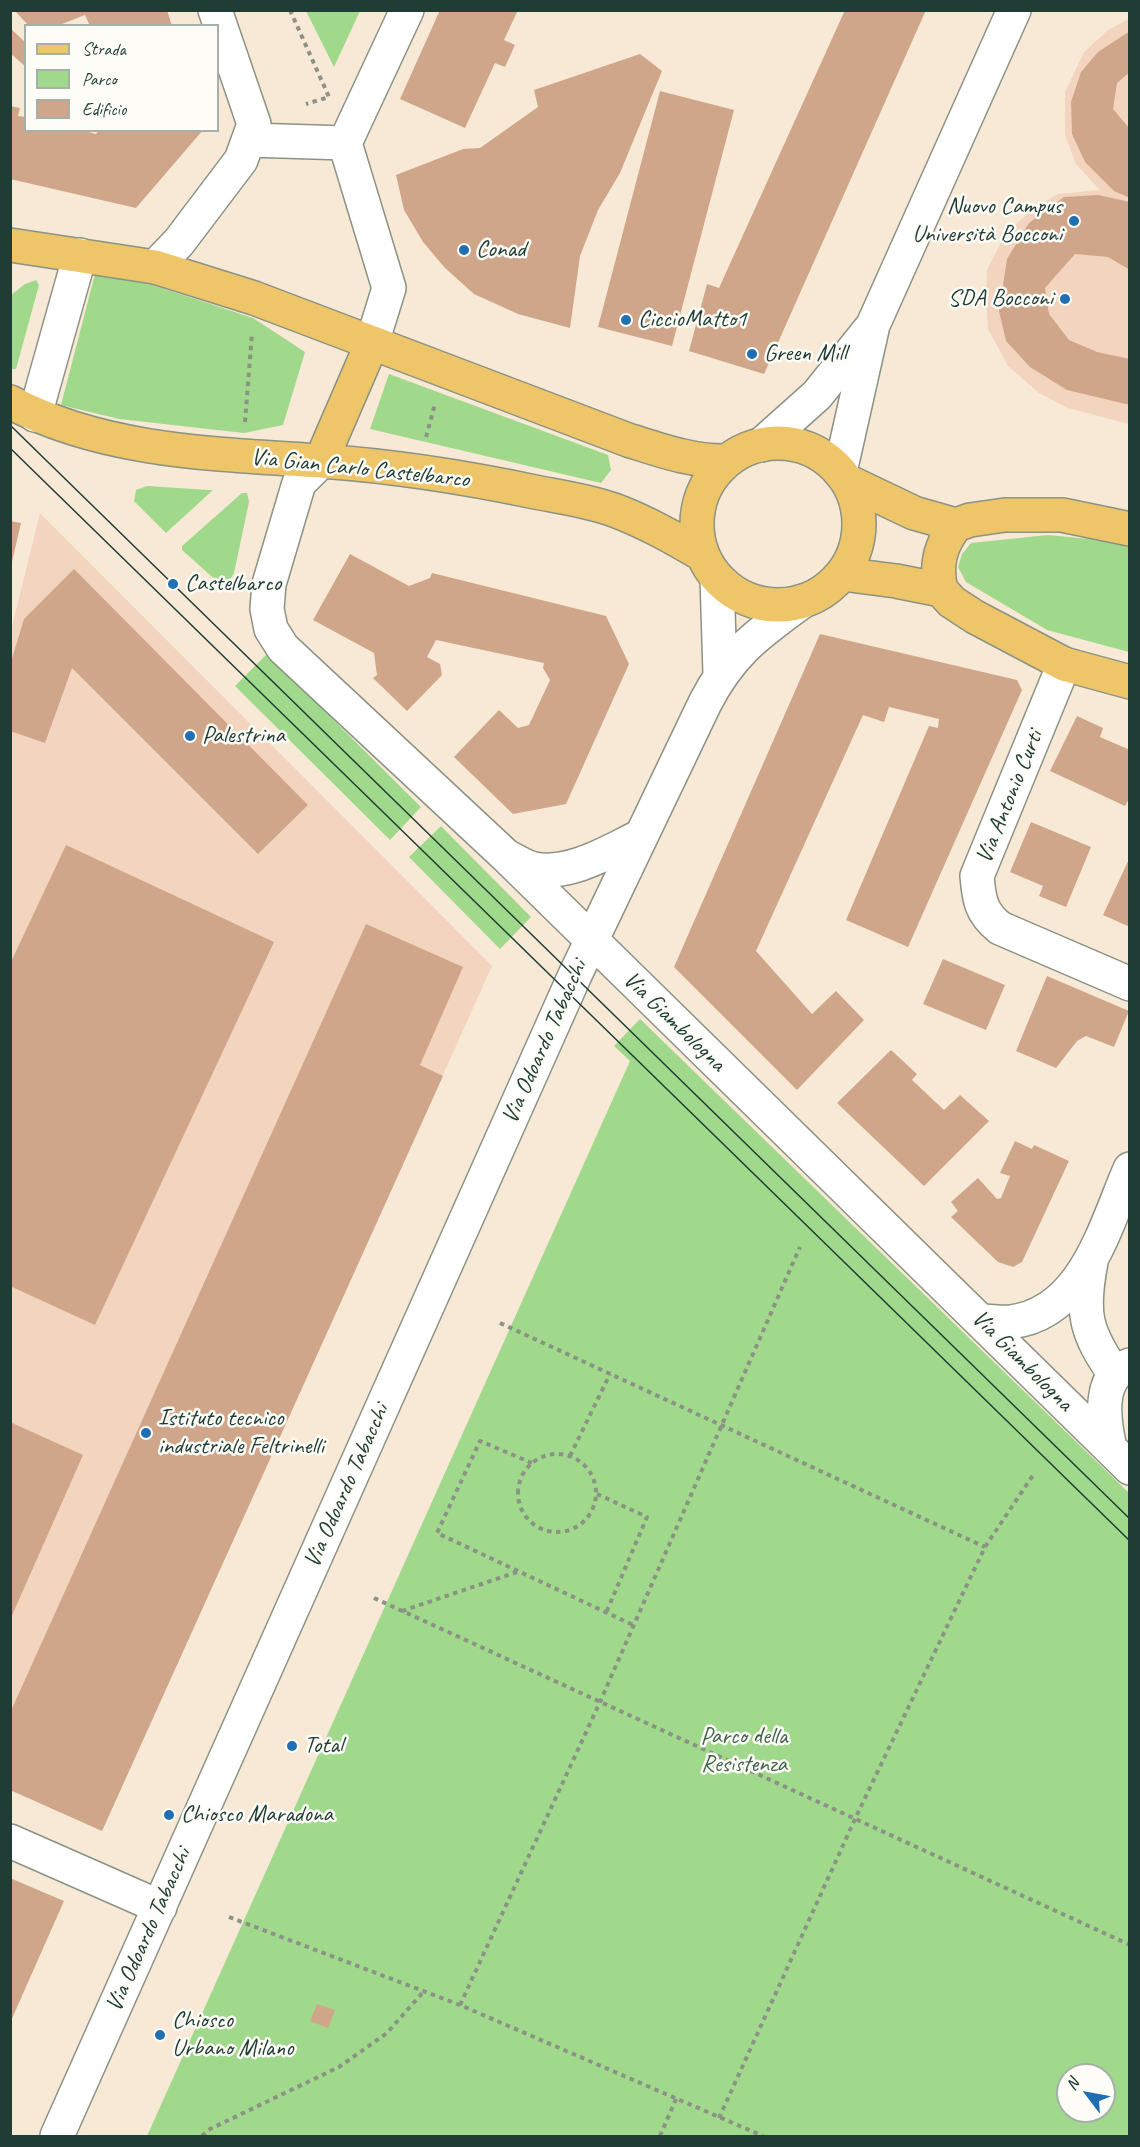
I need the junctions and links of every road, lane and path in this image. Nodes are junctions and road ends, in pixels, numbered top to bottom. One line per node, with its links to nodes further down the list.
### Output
1 (290, 10): 5 (path)
2 (407, 10): 7 (street)
3 (1014, 10): 11 (street)
4 (221, 24): 6 (street)
5 (301, 106)
6 (250, 140): 7 (street); 10 (street)
7 (345, 143): 13 (street)
8 (18, 252): 9 (main road)
9 (80, 255): 10 (main road); 15 (street)
10 (155, 267): 13 (main road)
11 (873, 325): 18 (street); 21 (street)
12 (252, 329): 16 (path)
13 (372, 343): 19 (main road); 20 (main road)
14 (438, 394): 17 (path)
15 (18, 405): 19 (main road, Via Gian Carlo Castelbarco)
16 (244, 433)
17 (425, 441)
18 (761, 445): 20 (main road); 21 (main road)
19 (321, 461): 24 (main road, Via Gian Carlo Castelbarco); 32 (street, Via Giambologna)
20 (727, 461): 24 (main road)
21 (844, 476): 22 (main road); 25 (main road)
22 (956, 525): 23 (main road); 26 (main road)
23 (1130, 529)
24 (710, 567): 27 (main road); 29 (street, Via Odoardo Tabacchi)
25 (842, 574): 26 (main road); 27 (main road)
26 (941, 590): 28 (main road)
27 (803, 601): 29 (street, Via Odoardo Tabacchi)
28 (1064, 664): 30 (main road); 34 (street, Via Antonio Curti)
29 (720, 674): 31 (street, Via Odoardo Tabacchi)
30 (1130, 682)
31 (641, 836): 32 (street); 33 (street, Via Odoardo Tabacchi)
32 (506, 856): 33 (street, Via Giambologna)
33 (591, 940): 38 (street, Via Giambologna); 57 (street, Via Odoardo Tabacchi)
34 (1130, 984)
35 (1130, 1169): 37 (street)
36 (800, 1246): 42 (path)
37 (1092, 1257): 38 (street); 40 (street)
38 (982, 1321): 44 (street, Via Giambologna)
39 (500, 1323): 41 (path)
40 (1122, 1370): 44 (street)
41 (610, 1374): 42 (path); 43 (path)
42 (720, 1425): 48 (path); 53 (path)
43 (570, 1456): 45 (path); 47 (path)
44 (1120, 1458)
45 (531, 1463): 47 (path); 49 (path)
46 (1033, 1475): 48 (path)
47 (597, 1494): 52 (path)
48 (986, 1547): 55 (path)
49 (518, 1572): 51 (path); 52 (path)
50 (374, 1598): 51 (path)
51 (402, 1611): 54 (path)
52 (606, 1613): 53 (path)
53 (633, 1626): 54 (path)
54 (600, 1702): 55 (path); 61 (path)
55 (855, 1819): 59 (path); 63 (path)
56 (10, 1841): 57 (street)
57 (160, 1907): 64 (street, Via Odoardo Tabacchi)
58 (229, 1917): 60 (path)
59 (1130, 1945)
60 (424, 1991): 61 (path); 65 (path)
61 (460, 2005): 62 (path)
62 (676, 2099): 63 (path); 66 (path)
63 (719, 2118): 67 (path)
64 (57, 2136)
65 (202, 2136)
66 (660, 2136)
67 (763, 2136)

